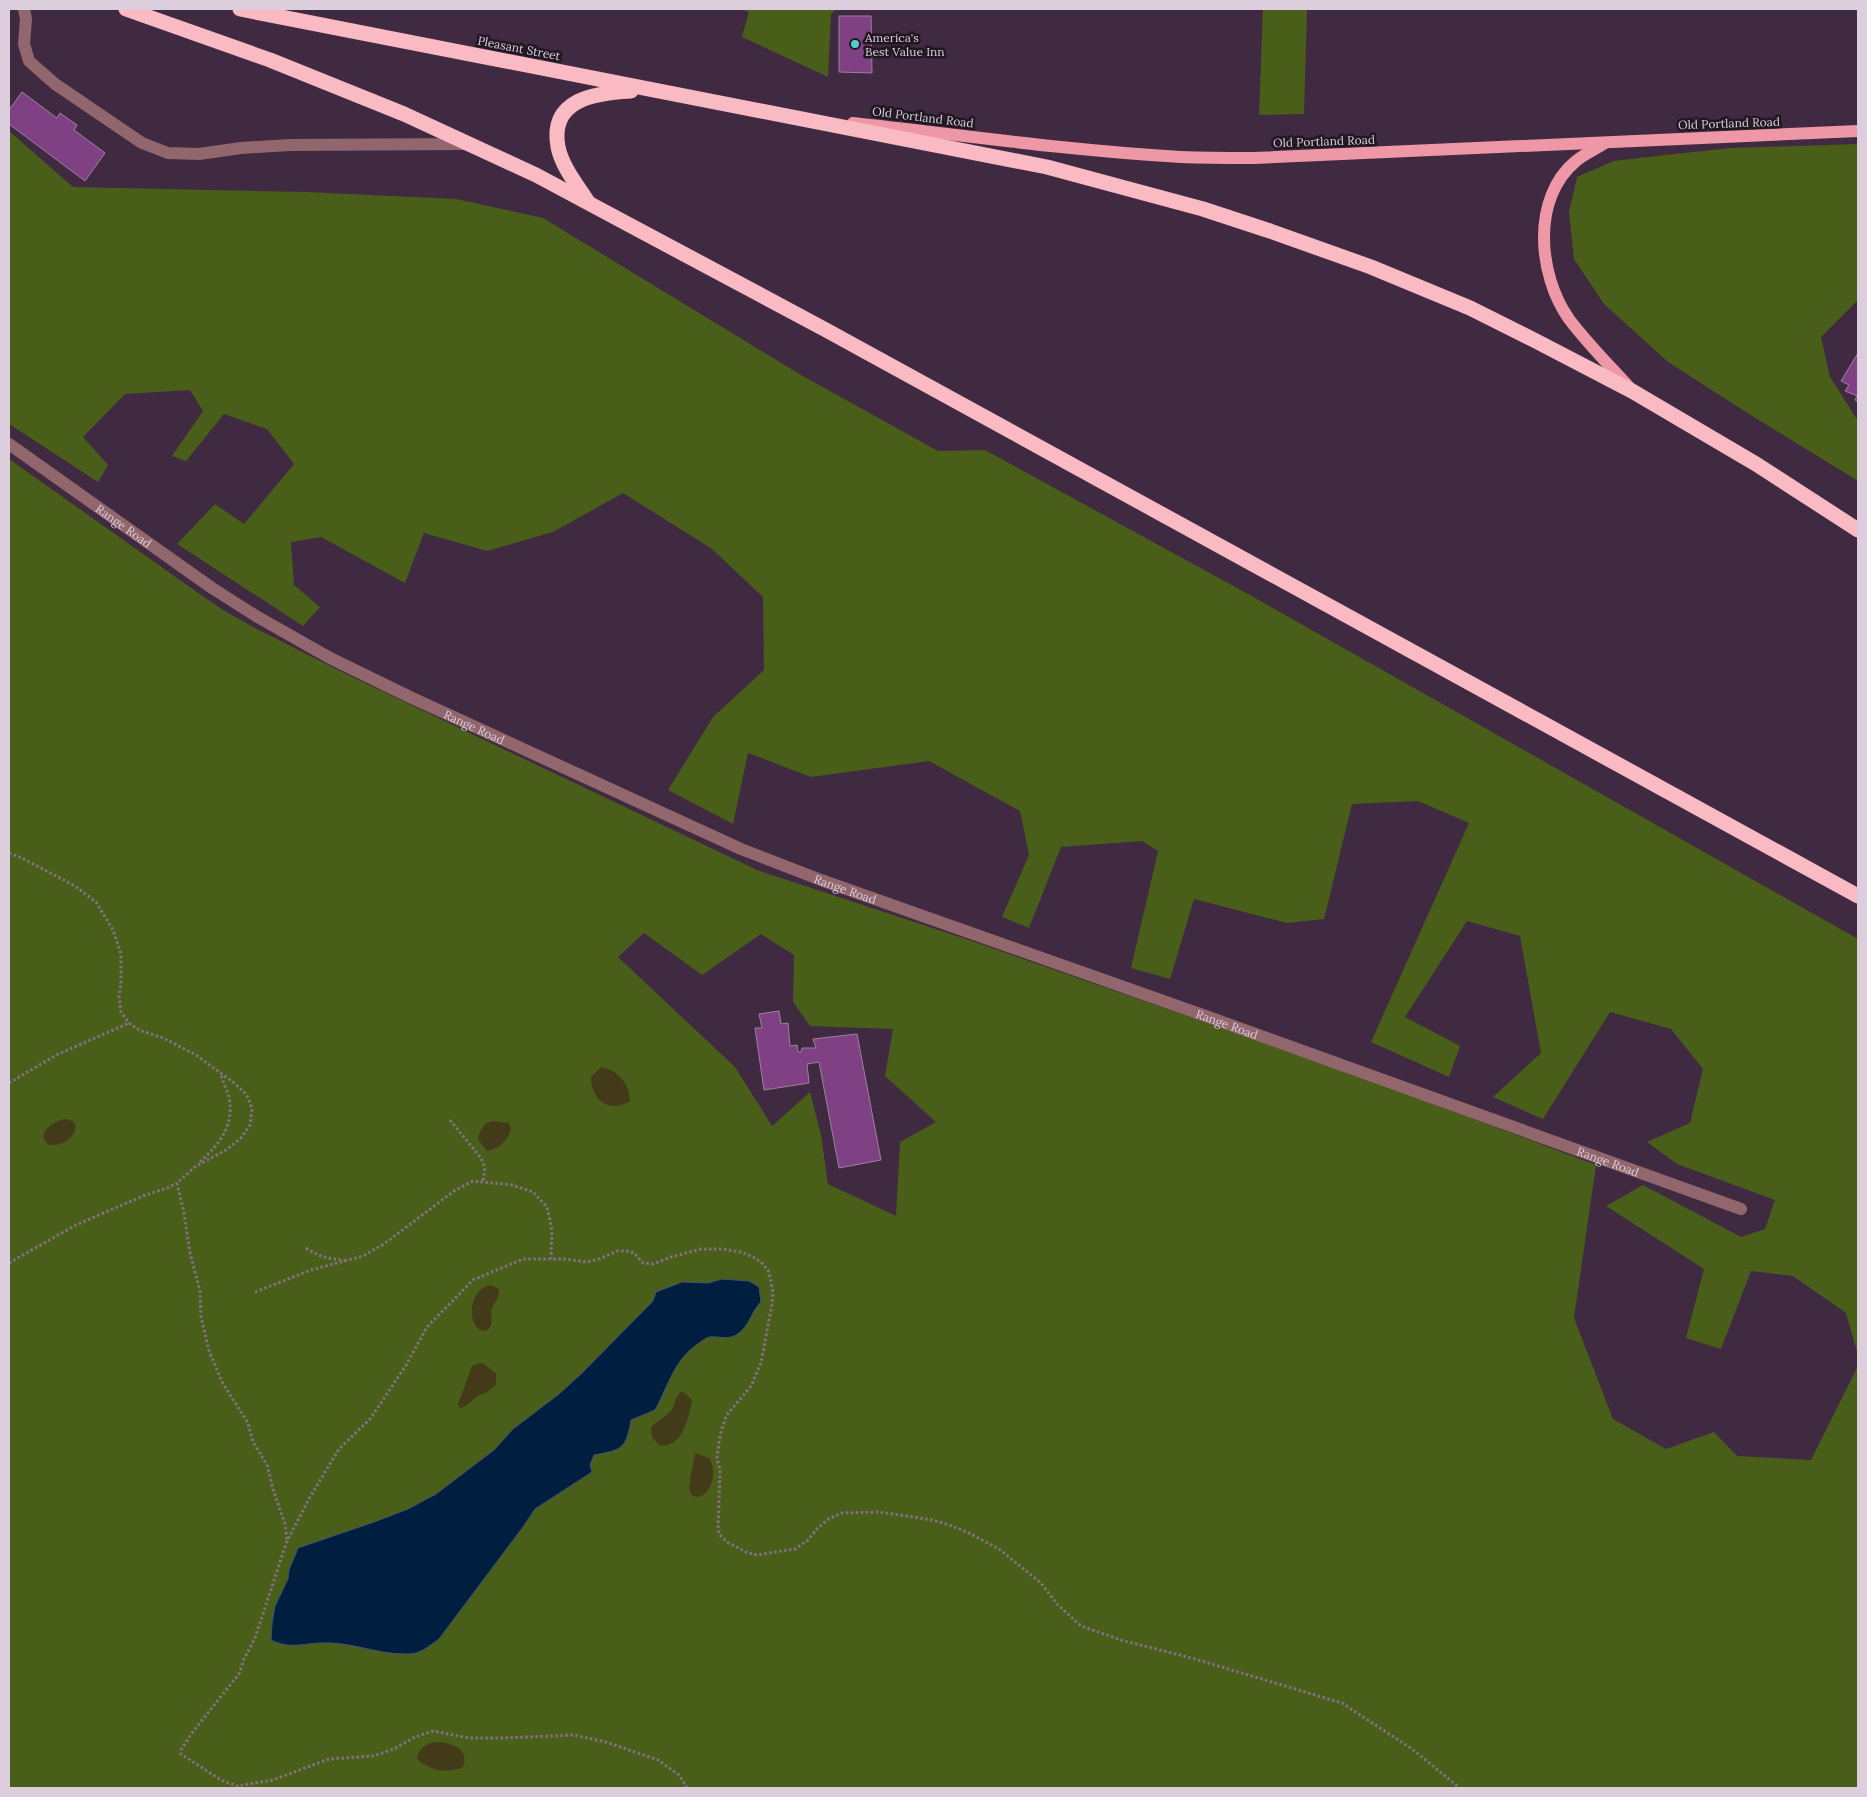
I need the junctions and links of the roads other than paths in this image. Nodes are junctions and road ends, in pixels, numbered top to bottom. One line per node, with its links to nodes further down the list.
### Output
1 (24, 9): 8 (street)
2 (126, 9): 8 (highway)
3 (240, 9): 4 (highway, Pleasant Street)
4 (655, 90): 5 (highway, Pleasant Street); 9 (highway)
5 (793, 116): 7 (main road, Old Portland Road); 10 (highway, Pleasant Street)
6 (1858, 132): 7 (main road, Old Portland Road)
7 (1607, 142): 10 (main road)
8 (470, 144): 9 (highway)
9 (588, 202): 13 (highway)
10 (1632, 391): 12 (highway, Pleasant Street)
11 (9, 444): 14 (street, Range Road)
12 (1858, 530)
13 (1858, 896)
14 (1741, 1209)

